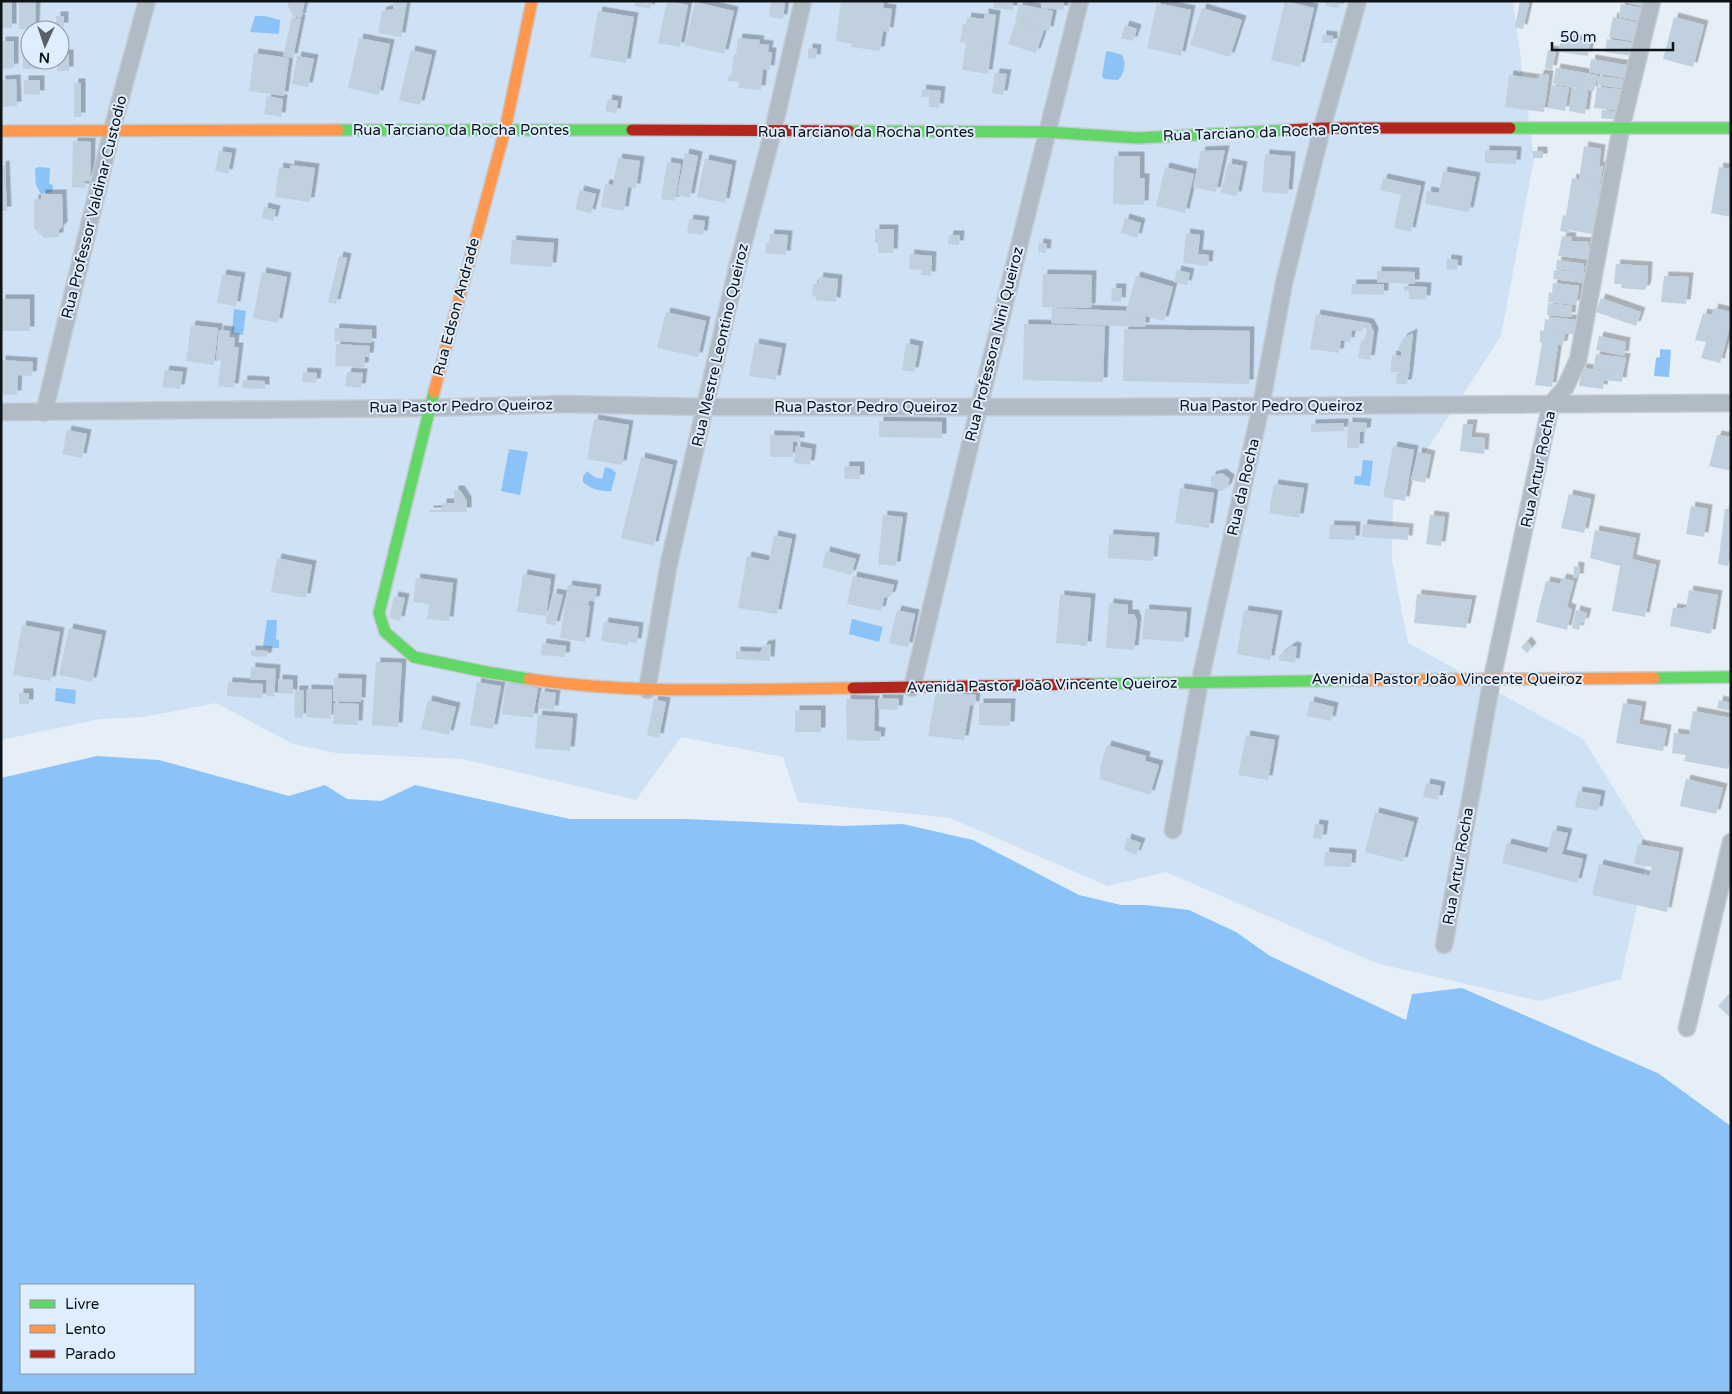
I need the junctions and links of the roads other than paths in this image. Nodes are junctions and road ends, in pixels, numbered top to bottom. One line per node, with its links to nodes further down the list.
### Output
1 (147, 1): 10 (street, Rua Professor Valdinar Custodio)
2 (532, 1): 11 (street, Rua Edson Andrade)
3 (802, 1): 13 (street, Rua Mestre Leontino Queiroz)
4 (1080, 1): 14 (street, Rua Professora Nini Queiroz)
5 (1358, 1): 7 (street, Rua da Rocha)
6 (1652, 1): 8 (street, Rua Artur Rocha)
7 (1322, 128): 8 (street, Rua Tarciano da Rocha Pontes); 14 (street, Rua Tarciano da Rocha Pontes); 17 (street, Rua da Rocha)
8 (1622, 128): 9 (street, Rua Tarciano da Rocha Pontes); 16 (street, Rua Artur Rocha)
9 (1731, 128)
10 (112, 130): 11 (street, Rua Tarciano da Rocha Pontes); 12 (street, Rua Tarciano da Rocha Pontes); 22 (street, Rua Professor Valdinar Custodio)
11 (504, 130): 13 (street, Rua Tarciano da Rocha Pontes); 20 (street, Rua Edson Andrade)
12 (1, 131)
13 (773, 131): 14 (street, Rua Tarciano da Rocha Pontes); 18 (street, Rua Mestre Leontino Queiroz)
14 (1047, 132): 19 (street, Rua Professora Nini Queiroz)
15 (1731, 403): 16 (street, Rua Pastor Pedro Queiroz)
16 (1551, 404): 17 (street, Rua Pastor Pedro Queiroz); 25 (street, Rua Artur Rocha)
17 (1261, 406): 19 (street, Rua Pastor Pedro Queiroz); 26 (street, Rua da Rocha)
18 (705, 407): 19 (street, Rua Pastor Pedro Queiroz); 20 (street, Rua Pastor Pedro Queiroz); 28 (street, Rua Mestre Leontino Queiroz)
19 (978, 407): 27 (street, Rua Professora Nini Queiroz)
20 (429, 408): 22 (street, Rua Pastor Pedro Queiroz); 23 (street, Rua Edson Andrade)
21 (1, 412): 22 (street, Rua Pastor Pedro Queiroz)
22 (44, 413)
23 (379, 613): 28 (street, Avenida Pastor João Vincente Queiroz)
24 (1731, 678): 25 (street, Avenida Pastor João Vincente Queiroz)
25 (1492, 679): 26 (street, Avenida Pastor João Vincente Queiroz); 31 (street, Rua Artur Rocha)
26 (1200, 681): 27 (street, Avenida Pastor João Vincente Queiroz); 29 (street, Rua da Rocha)
27 (912, 688): 28 (street, Avenida Pastor João Vincente Queiroz)
28 (647, 690)
29 (1173, 830)
30 (1731, 842): 32 (street)
31 (1444, 945)
32 (1687, 1028)

